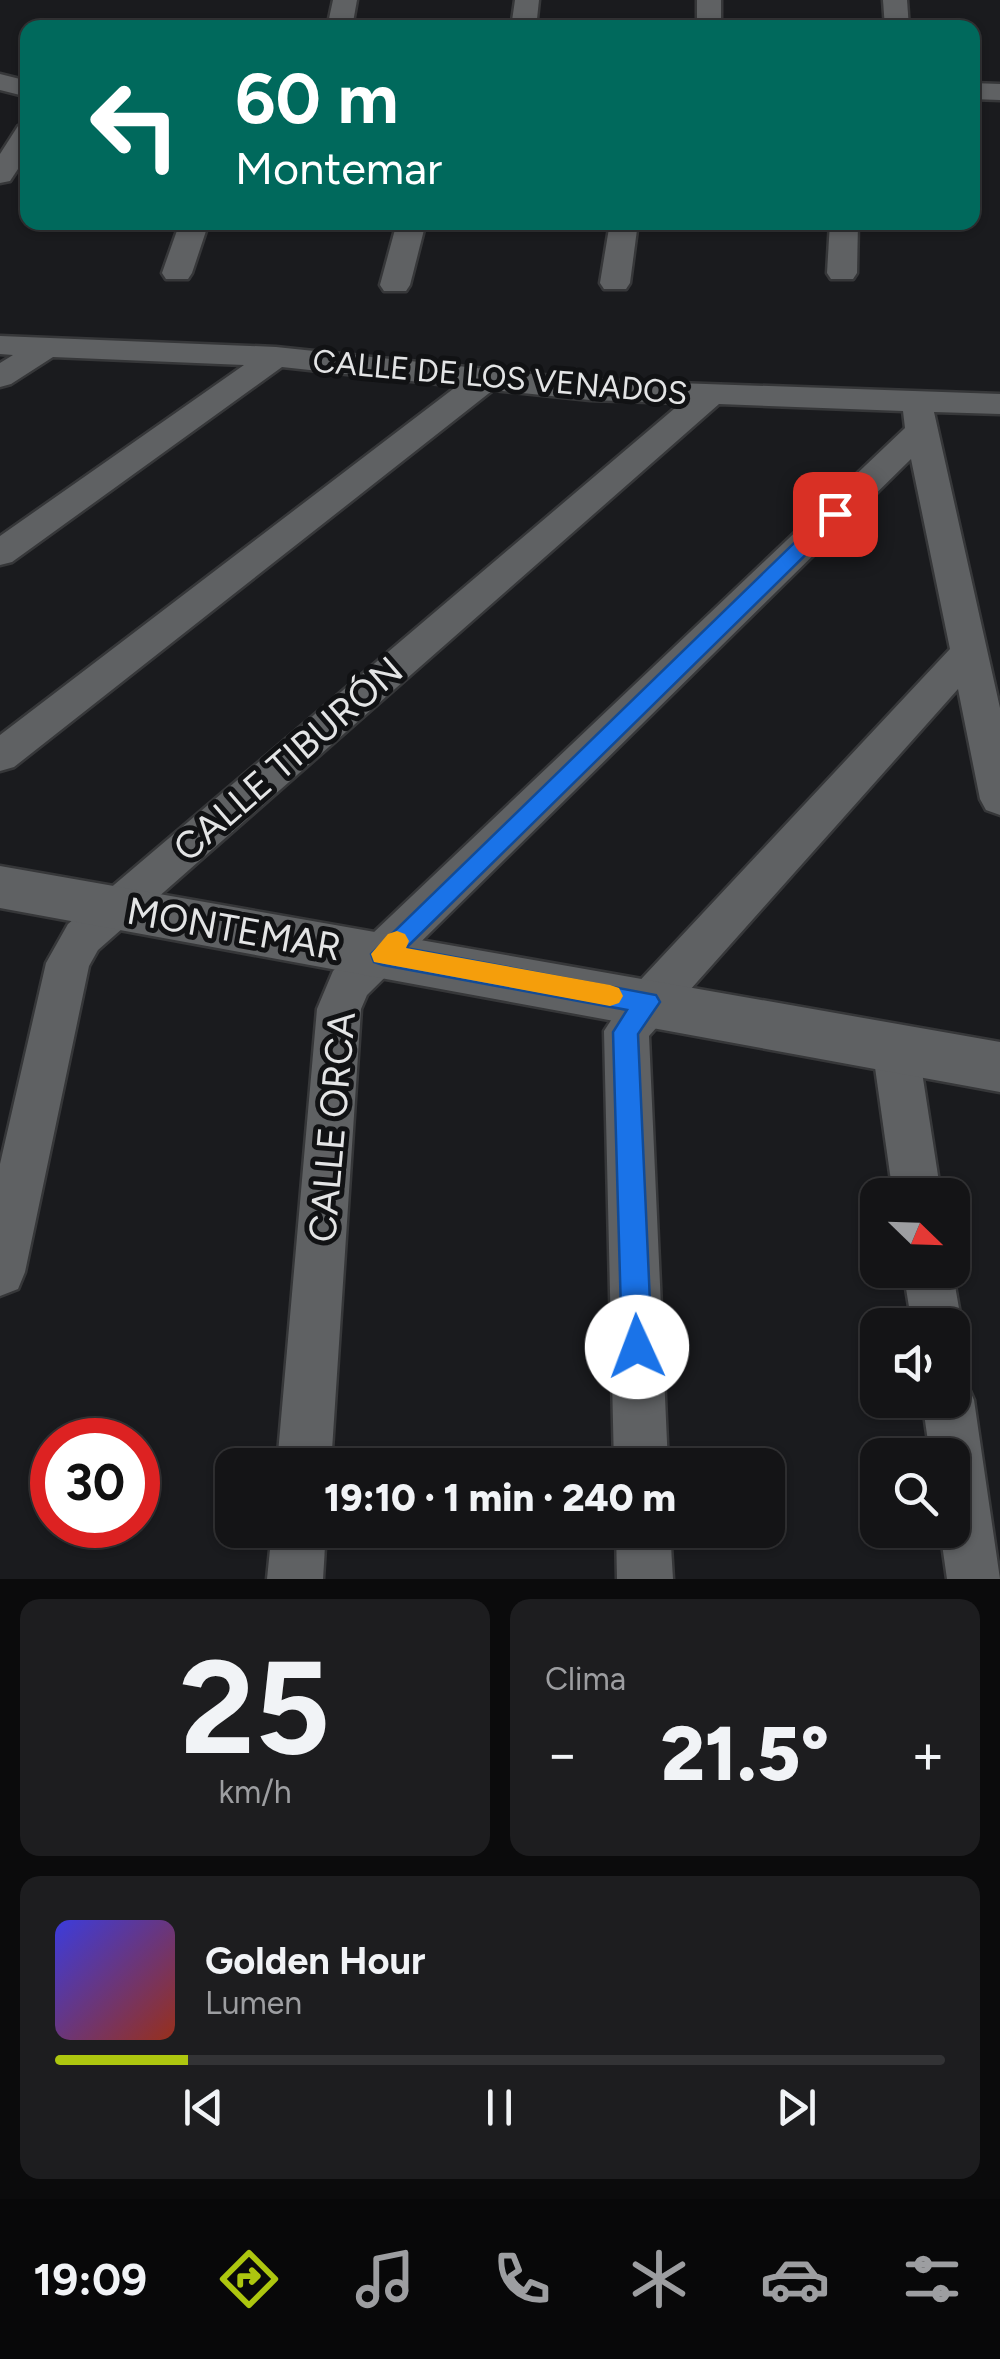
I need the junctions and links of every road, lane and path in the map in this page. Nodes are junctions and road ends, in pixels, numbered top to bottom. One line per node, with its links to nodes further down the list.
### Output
1 (20, 144): 2 (street)
2 (0, 174)
3 (191, 230): 7 (street)
4 (410, 230): 10 (street)
5 (623, 230): 9 (street)
6 (844, 230): 8 (street)
7 (177, 273)
8 (842, 273)
9 (614, 283)
10 (395, 285)
11 (0, 345): 12 (street, CALLE DE LOS VENADOS)
12 (48, 346): 13 (street, CALLE DE LOS VENADOS); 14 (street)
13 (276, 357): 15 (street, CALLE DE LOS VENADOS); 19 (street)
14 (0, 377)
15 (484, 380): 16 (street, CALLE DE LOS VENADOS); 21 (street)
16 (710, 395): 18 (street, CALLE DE LOS VENADOS); 24 (street, CALLE TIBURÓN)
17 (1000, 404): 18 (street, CALLE DE LOS VENADOS)
18 (919, 417): 20 (street); 25 (street, CALLE ORCA)
19 (0, 553)
20 (969, 652): 22 (street); 26 (street)
21 (0, 756)
22 (1000, 800)
23 (0, 887): 24 (street, MONTEMAR)
24 (116, 908): 25 (street, MONTEMAR); 30 (street, CALLE TIBURÓN)
25 (383, 954): 26 (street, MONTEMAR); 32 (street, CALLE ORCA)
26 (647, 1002): 27 (street, MONTEMAR); 33 (street)
27 (894, 1046): 28 (street, MONTEMAR); 29 (street)
28 (1000, 1068)
29 (914, 1178)
30 (0, 1272)
31 (951, 1418): 38 (street)
32 (305, 1448)
33 (640, 1448)
34 (297, 1548): 36 (street)
35 (644, 1548): 37 (street)
36 (295, 1579)
37 (645, 1579)
38 (975, 1579)

